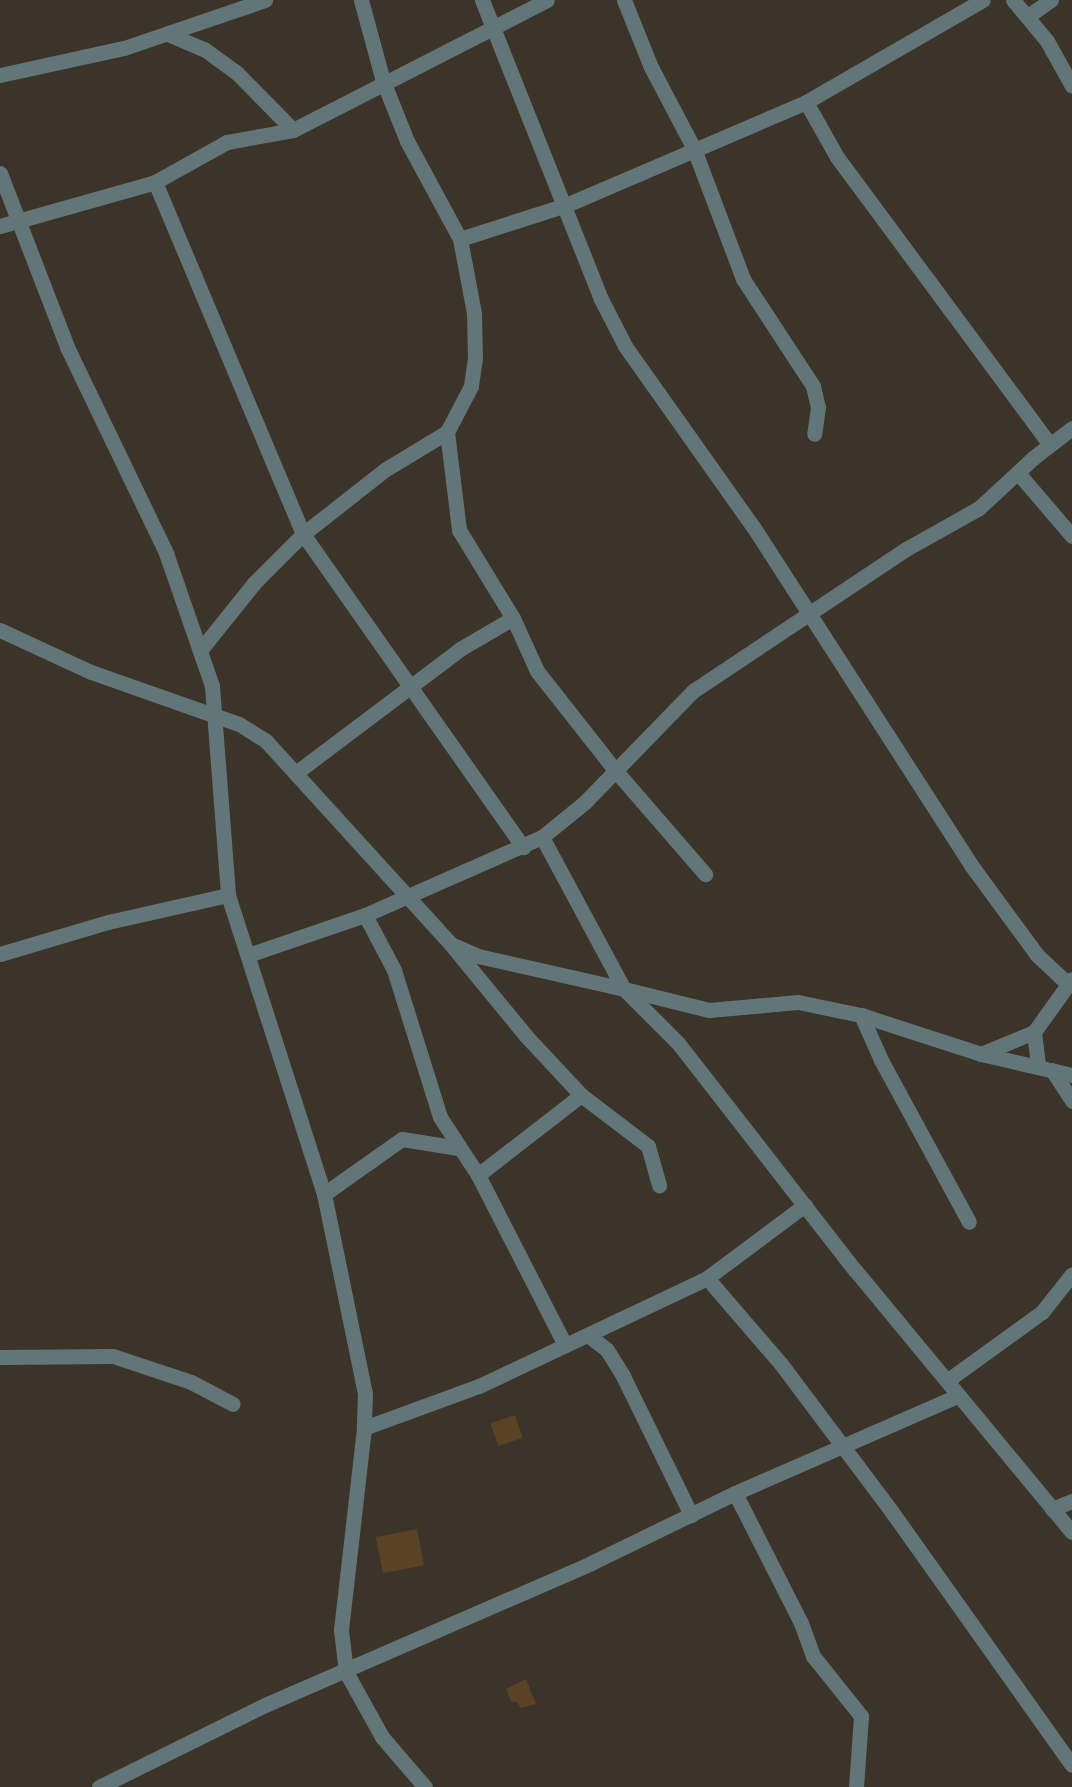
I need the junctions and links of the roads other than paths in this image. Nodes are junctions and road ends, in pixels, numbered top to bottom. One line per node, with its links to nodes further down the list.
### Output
1 (265, 0): 11 (street)
2 (361, 0): 13 (street)
3 (482, 0): 10 (street)
4 (547, 0): 10 (street)
5 (624, 0): 17 (street)
6 (983, 0): 15 (street)
7 (1013, 0): 9 (street)
8 (1051, 0): 9 (street)
9 (1028, 16): 14 (street)
10 (493, 28): 13 (street); 20 (street)
11 (168, 34): 12 (street); 16 (street)
12 (0, 75)
13 (383, 81): 16 (street); 23 (street)
14 (1072, 86)
15 (806, 102): 17 (street); 27 (street)
16 (293, 130): 19 (street)
17 (694, 149): 20 (street); 26 (street)
18 (0, 174): 21 (street)
19 (155, 182): 21 (street); 29 (street)
20 (566, 205): 23 (street); 31 (street)
21 (16, 221): 22 (street); 34 (street)
22 (0, 226)
23 (460, 238): 25 (street)
24 (1072, 428): 27 (street)
25 (447, 432): 29 (street); 32 (street)
26 (814, 434)
27 (1049, 444): 28 (street)
28 (1018, 473): 30 (street); 31 (street)
29 (303, 534): 34 (street); 35 (street)
30 (1072, 536)
31 (807, 615): 37 (street); 48 (street)
32 (513, 618): 35 (street); 37 (street)
33 (0, 630): 36 (street)
34 (202, 648): 36 (street)
35 (412, 685): 38 (street); 40 (street)
36 (217, 718): 38 (street); 42 (street)
37 (615, 770): 39 (street); 41 (street)
38 (297, 772): 43 (street)
39 (542, 837): 40 (street); 49 (street)
40 (523, 848): 43 (street)
41 (705, 874)
42 (228, 895): 46 (street); 47 (street)
43 (406, 896): 44 (street); 45 (street)
44 (365, 915): 47 (street); 57 (street)
45 (451, 944): 49 (street); 55 (street)
46 (0, 954)
47 (248, 955): 60 (street)
48 (1070, 981): 51 (street)
49 (624, 989): 50 (street); 61 (street)
50 (861, 1015): 52 (street); 62 (street)
51 (1034, 1032): 52 (street); 53 (street)
52 (981, 1054): 53 (street)
53 (1045, 1068): 54 (street); 56 (street)
54 (1072, 1075)
55 (581, 1095): 58 (street); 59 (street)
56 (1072, 1101)
57 (458, 1148): 58 (street); 60 (street)
58 (478, 1175): 67 (street)
59 (659, 1185)
60 (324, 1194): 73 (street)
61 (805, 1205): 64 (street); 70 (street)
62 (969, 1222)
63 (1072, 1274): 70 (street)
64 (707, 1278): 65 (street); 74 (street)
65 (609, 1325): 66 (street); 68 (street)
66 (588, 1335): 67 (street); 68 (street)
67 (565, 1345): 73 (street)
68 (607, 1350): 78 (street)
69 (0, 1357): 72 (street)
70 (948, 1380): 71 (street)
71 (959, 1395): 74 (street); 77 (street)
72 (233, 1404)
73 (364, 1428): 80 (street)
74 (840, 1446): 75 (street); 81 (street)
75 (735, 1493): 78 (street); 84 (street)
76 (1072, 1502): 77 (street)
77 (1052, 1509): 79 (street)
78 (690, 1515): 80 (street)
79 (1072, 1532)
80 (346, 1672): 82 (street); 83 (street)
81 (1072, 1765)
82 (99, 1787)
83 (425, 1787)
84 (856, 1787)

